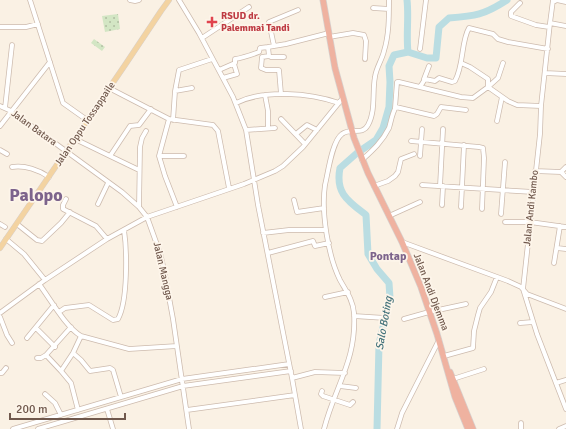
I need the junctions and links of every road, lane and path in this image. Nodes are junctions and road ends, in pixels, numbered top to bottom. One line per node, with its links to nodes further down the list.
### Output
1 (30, 0): 16 (street)
2 (130, 0): 3 (street)
3 (139, 0)
4 (169, 0): 43 (main road, Jalan Oppu Tossappaile)
5 (179, 0): 21 (street)
6 (323, 0): 20 (highway)
7 (389, 0): 14 (street)
8 (426, 0): 25 (street)
9 (553, 1): 10 (street); 17 (street, Jalan Andi Kambo)
10 (566, 2)
11 (520, 3): 17 (street)
12 (249, 8): 21 (street)
13 (373, 8): 14 (street)
14 (389, 9): 69 (street)
15 (298, 10): 23 (street)
16 (38, 24): 19 (street); 31 (street)
17 (550, 25): 18 (street); 26 (street, Jalan Andi Kambo)
18 (566, 26)
19 (0, 27)
20 (329, 35): 23 (street); 30 (street); 49 (highway)
21 (202, 38): 29 (street)
22 (12, 45): 52 (street)
23 (274, 46): 24 (street)
24 (268, 47): 27 (street); 34 (street)
25 (420, 49)
26 (548, 49): 32 (street); 37 (street, Jalan Andi Kambo)
27 (269, 56): 28 (street); 46 (street)
28 (284, 57)
29 (212, 59): 36 (street); 45 (street)
30 (365, 59)
31 (50, 62): 56 (street); 59 (street)
32 (462, 63): 40 (street); 42 (street)
33 (503, 63): 42 (street)
34 (234, 64): 36 (street); 39 (street)
35 (429, 66): 40 (street)
36 (219, 70): 39 (street)
37 (545, 73): 38 (street); 51 (street, Jalan Andi Kambo)
38 (566, 74)
39 (223, 78): 50 (street)
40 (424, 79): 41 (street)
41 (420, 87): 42 (street); 53 (street)
42 (488, 87): 48 (street)
43 (109, 88): 54 (street); 59 (main road, Jalan Oppu Tossappaile)
44 (192, 88): 45 (street)
45 (175, 91): 57 (street)
46 (281, 94): 47 (street); 49 (street)
47 (265, 95): 50 (street); 62 (street)
48 (502, 97): 51 (street); 60 (street)
49 (341, 101): 67 (street); 69 (highway)
50 (236, 103): 66 (street)
51 (541, 106): 90 (street, Jalan Andi Kambo)
52 (2, 107): 56 (street, Jalan Batara)
53 (395, 108): 55 (street); 85 (street)
54 (150, 109): 57 (street); 81 (street)
55 (466, 110)
56 (11, 111): 61 (street); 78 (street, Jalan Batara)
57 (171, 119): 82 (street); 99 (street)
58 (281, 119): 70 (street)
59 (87, 120): 71 (main road, Jalan Oppu Tossappaile)
60 (497, 120)
61 (0, 126)
62 (268, 128): 63 (street); 66 (street)
63 (275, 128)
64 (422, 129): 73 (street)
65 (444, 129): 75 (street)
66 (246, 130): 94 (street)
67 (317, 130): 70 (street); 74 (street)
68 (146, 131): 89 (street)
69 (352, 131): 85 (highway, Jalan Andi Djemma); 112 (street)
70 (296, 134): 74 (street)
71 (75, 139): 78 (main road, Jalan Oppu Tossappaile); 81 (street)
72 (411, 141): 73 (street)
73 (421, 142): 75 (street); 84 (street)
74 (305, 144): 94 (street)
75 (443, 144): 76 (street); 98 (street)
76 (464, 145): 100 (street); 101 (street)
77 (0, 150): 79 (street)
78 (66, 152): 92 (main road, Jalan Oppu Tossappaile); 95 (street, Jalan Mangga)
79 (7, 154)
80 (414, 154): 97 (street)
81 (110, 156): 89 (street)
82 (159, 156): 83 (street); 110 (street)
83 (184, 156)
84 (420, 156)
85 (361, 158): 97 (highway, Jalan Andi Djemma)
86 (505, 162): 102 (street)
87 (12, 167): 92 (street)
88 (566, 167): 91 (street)
89 (139, 170): 109 (street)
90 (535, 171): 91 (street); 103 (street, Jalan Andi Kambo)
91 (561, 172): 93 (street)
92 (49, 177): 121 (main road, Jalan Oppu Tossappaile)
93 (566, 177)
94 (254, 180): 99 (street); 127 (street)
95 (108, 183): 107 (street); 109 (street, Jalan Mangga)
96 (422, 185): 98 (street)
97 (374, 186): 117 (highway, Jalan Andi Djemma)
98 (441, 186): 100 (street); 108 (street)
99 (229, 188): 110 (street)
100 (462, 188): 101 (street); 111 (street)
101 (483, 189): 102 (street); 113 (street)
102 (503, 190): 103 (street); 115 (street)
103 (533, 192): 119 (street, Jalan Andi Kambo)
104 (66, 200): 114 (street)
105 (294, 200): 112 (street)
106 (420, 202): 117 (street)
107 (98, 204)
108 (442, 205)
109 (139, 207): 116 (street, Jalan Mangga)
110 (177, 207): 116 (street)
111 (461, 207)
112 (324, 208): 126 (street)
113 (482, 209)
114 (70, 212): 121 (street); 129 (street)
115 (501, 214)
116 (147, 216): 125 (street); 161 (street, Jalan Mangga)
117 (390, 216): 130 (highway, Jalan Andi Djemma)
118 (505, 222): 119 (street)
119 (530, 222): 122 (street); 140 (street, Jalan Andi Kambo)
120 (0, 224): 124 (street)
121 (17, 224): 128 (main road, Jalan Oppu Tossappaile)
122 (560, 226): 123 (street); 133 (street)
123 (566, 227)
124 (5, 228)
125 (124, 230): 129 (street); 146 (street)
126 (326, 230): 127 (street); 131 (street)
127 (263, 233): 135 (street)
128 (6, 239): 132 (main road, Jalan Oppu Tossappaile); 138 (street)
129 (107, 239): 138 (street)
130 (402, 242): 137 (street); 147 (highway, Jalan Andi Djemma)
131 (329, 243): 135 (street); 141 (street)
132 (0, 248)
133 (557, 248): 134 (street); 136 (street)
134 (566, 249)
135 (268, 253): 167 (street)
136 (554, 263)
137 (497, 277): 140 (street); 165 (street)
138 (46, 280): 139 (street)
139 (40, 284): 144 (street); 148 (street)
140 (523, 289): 145 (street); 153 (street, Jalan Andi Kambo)
141 (348, 292): 142 (street); 149 (street)
142 (326, 297)
143 (466, 304): 147 (street)
144 (54, 305): 146 (street); 156 (street)
145 (566, 309)
146 (59, 312): 155 (street)
147 (429, 312): 152 (street); 159 (highway, Jalan Andi Djemma)
148 (0, 313)
149 (354, 316): 151 (street); 175 (street)
150 (0, 317): 160 (street)
151 (385, 318)
152 (404, 319)
153 (533, 322): 154 (street); 183 (street, Jalan Andi Kambo)
154 (520, 323)
155 (71, 327): 157 (street); 162 (street)
156 (36, 328): 158 (street); 162 (street)
157 (81, 336): 161 (street); 163 (street)
158 (27, 338)
159 (439, 340): 165 (highway, Jalan Andi Djemma); 210 (street)
160 (12, 343)
161 (177, 346): 179 (street, Jalan Mangga)
162 (55, 347): 164 (street)
163 (73, 353): 172 (street); 191 (street)
164 (46, 355): 166 (street); 172 (street)
165 (444, 356): 168 (highway, Jalan Andi Djemma)
166 (37, 358)
167 (289, 364): 170 (street); 173 (street)
168 (447, 367): 180 (highway, Jalan Andi Djemma); 190 (highway, Jalan Andi Djemma)
169 (6, 368): 174 (street)
170 (254, 368): 176 (street); 177 (street)
171 (484, 369): 180 (street)
172 (61, 371): 197 (street)
173 (291, 371): 177 (street); 178 (street)
174 (0, 372)
175 (345, 373): 178 (street); 185 (street)
176 (214, 374): 179 (street); 182 (street)
177 (255, 376): 182 (street)
178 (292, 378): 189 (street)
179 (182, 379): 184 (street, Jalan Mangga); 191 (street)
180 (453, 379): 190 (highway, Jalan Andi Djemma)
181 (566, 380): 183 (street)
182 (215, 382): 184 (street)
183 (556, 383): 196 (street, Jalan Andi Kambo)
184 (183, 386): 194 (street); 198 (street, Jalan Mangga)
185 (340, 386): 186 (street); 192 (street)
186 (356, 388)
187 (322, 392): 192 (street)
188 (45, 394): 199 (street)
189 (295, 395): 198 (street); 208 (street)
190 (457, 396): 211 (highway, Jalan Andi Djemma); 212 (highway, Jalan Andi Djemma)
191 (119, 397): 194 (street); 197 (street)
192 (335, 399): 193 (street); 209 (street)
193 (353, 402)
194 (120, 405): 195 (street)
195 (107, 409): 200 (street); 206 (street)
196 (566, 409)
197 (78, 410): 199 (street)
198 (187, 410): 207 (street, Jalan Mangga)
199 (59, 415): 200 (street); 204 (street)
200 (59, 423): 203 (street)
201 (521, 423): 213 (street)
202 (566, 426): 214 (street)
203 (51, 427): 205 (street)
204 (13, 429)
205 (38, 429)
206 (113, 429)
207 (189, 429)
208 (301, 429)
209 (324, 429)
210 (397, 429)
211 (468, 429)
212 (473, 429)
213 (521, 429)
214 (559, 429)

